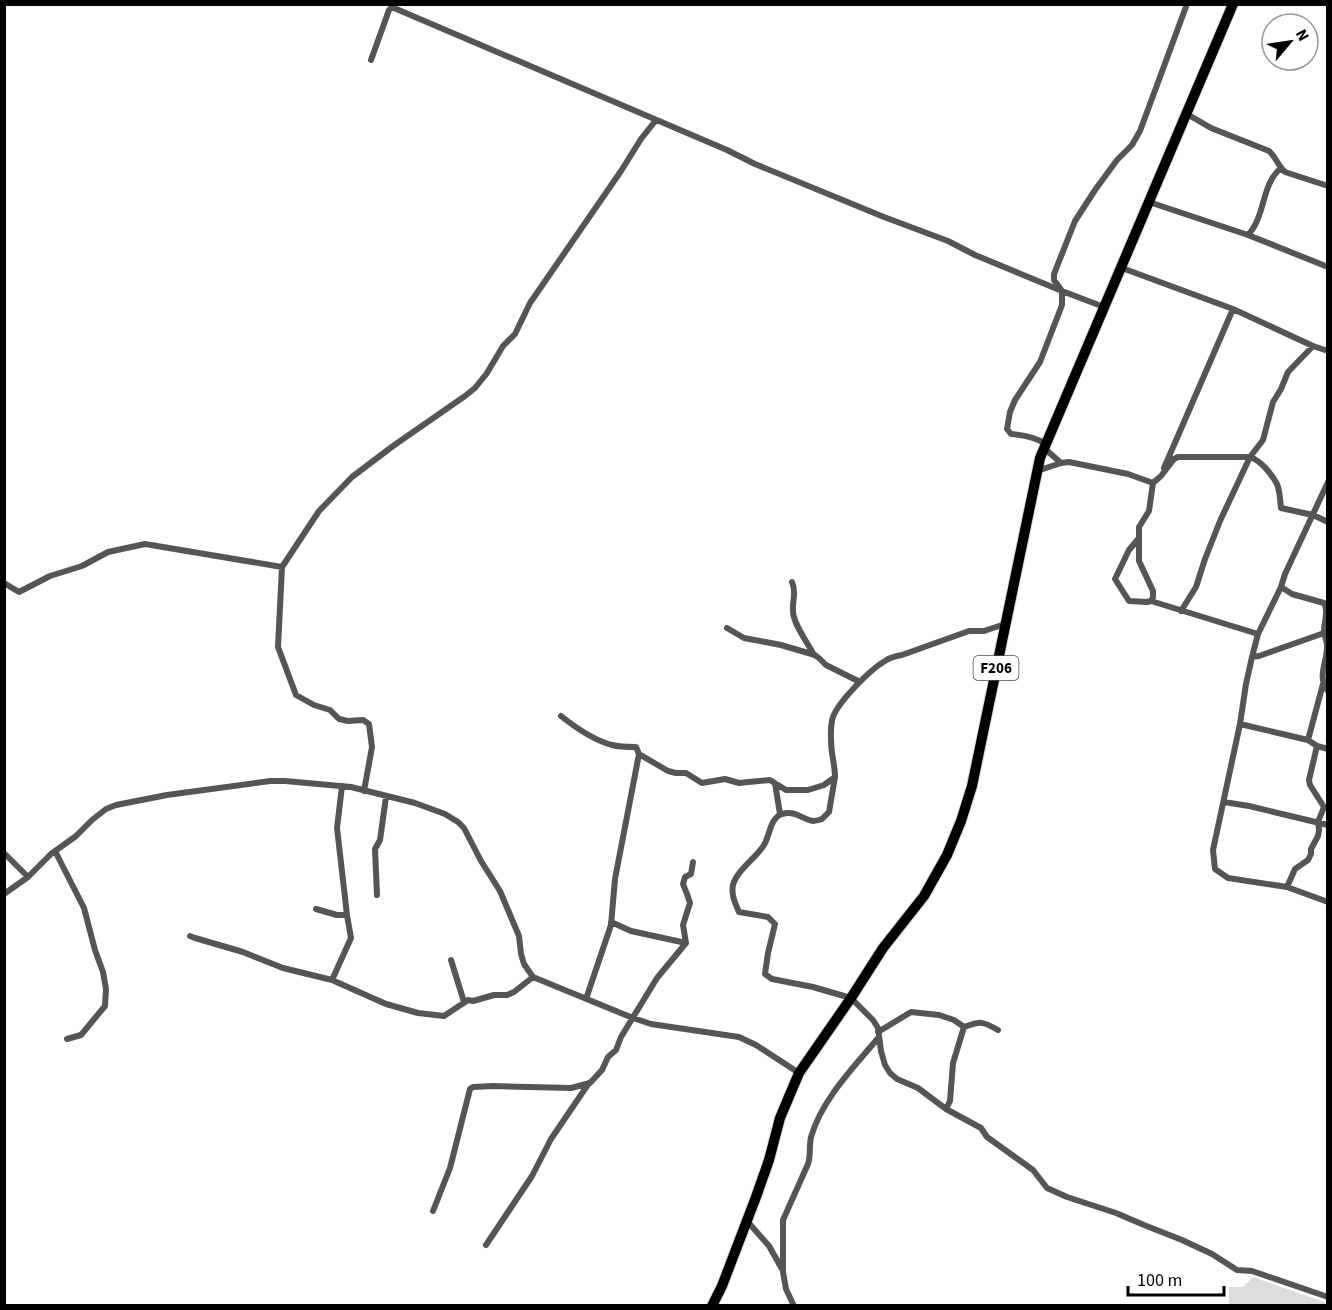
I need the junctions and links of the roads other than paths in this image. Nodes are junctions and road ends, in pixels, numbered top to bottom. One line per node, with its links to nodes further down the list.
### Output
1 (1187, 4): 12 (street)
2 (1233, 4): 4 (main road, F206)
3 (371, 60): 5 (street)
4 (1187, 114): 6 (street); 8 (main road, F206)
5 (656, 120): 12 (street); 27 (street)
6 (1281, 168): 7 (street); 9 (street)
7 (1328, 186)
8 (1149, 202): 9 (street); 11 (main road, F206)
9 (1248, 235): 10 (street)
10 (1328, 267)
11 (1122, 268): 13 (main road, F206); 14 (street)
12 (1062, 291): 13 (street); 17 (street)
13 (1105, 307): 17 (main road, F206)
14 (1233, 309): 15 (street); 21 (street)
15 (1313, 346): 16 (street); 18 (street)
16 (1328, 351)
17 (1045, 446): 19 (street); 20 (main road, F206)
18 (1250, 457): 21 (street); 24 (street); 32 (street)
19 (1061, 463): 20 (street); 23 (street)
20 (1037, 471): 33 (main road, F206)
21 (1161, 476): 23 (street)
22 (1328, 482): 24 (street)
23 (1153, 483): 26 (street)
24 (1313, 515): 25 (street); 30 (street)
25 (1328, 522)
26 (1139, 538): 31 (street); 31 (street)
27 (282, 567): 29 (street); 51 (street)
28 (792, 582): 37 (street)
29 (4, 584)
30 (1281, 587): 35 (street); 36 (street)
31 (1151, 601): 32 (street)
32 (1181, 612): 36 (street)
33 (1005, 624): 39 (street); 73 (main road, F206)
34 (727, 628): 37 (street)
35 (1326, 632): 38 (street); 40 (street)
36 (1258, 634): 38 (street)
37 (815, 655): 39 (street)
38 (1252, 657): 43 (street)
39 (860, 682): 48 (street)
40 (1323, 684): 41 (street); 44 (street)
41 (1328, 691)
42 (561, 716): 47 (street)
43 (1240, 724): 44 (street); 53 (street)
44 (1308, 740): 45 (street)
45 (1317, 746): 46 (street); 55 (street)
46 (1328, 749)
47 (639, 754): 49 (street); 67 (street)
48 (835, 777): 49 (street); 54 (street)
49 (775, 783): 54 (street)
50 (342, 786): 51 (street); 57 (street); 66 (street)
51 (364, 791): 52 (street)
52 (386, 797): 63 (street); 71 (street)
53 (1224, 802): 55 (street); 61 (street)
54 (780, 814): 73 (street)
55 (1318, 822): 56 (street); 61 (street)
56 (1328, 825)
57 (55, 851): 60 (street); 80 (street)
58 (4, 853): 60 (street)
59 (693, 862): 69 (street)
60 (28, 878): 62 (street)
61 (1287, 887): 64 (street)
62 (4, 894)
63 (377, 895)
64 (1328, 902)
65 (316, 909): 66 (street)
66 (347, 915): 72 (street)
67 (611, 922): 69 (street); 74 (street)
68 (190, 936): 72 (street)
69 (686, 943): 76 (street)
70 (451, 960): 75 (street)
71 (533, 977): 74 (street); 75 (street)
72 (332, 980): 75 (street)
73 (851, 998): 79 (street); 81 (main road, F206)
74 (586, 999): 76 (street)
75 (464, 1002)
76 (633, 1018): 81 (street); 82 (street)
77 (964, 1027): 78 (street); 79 (street); 83 (street)
78 (998, 1030)
79 (879, 1035): 83 (street); 87 (street)
80 (67, 1039)
81 (799, 1073): 85 (main road, F206)
82 (590, 1083): 84 (street); 86 (street)
83 (946, 1108): 88 (street)
84 (433, 1211)
85 (747, 1221): 87 (street); 89 (main road, F206)
86 (486, 1245)
87 (783, 1272): 90 (street)
88 (1328, 1297)
89 (712, 1305)
90 (794, 1305)

